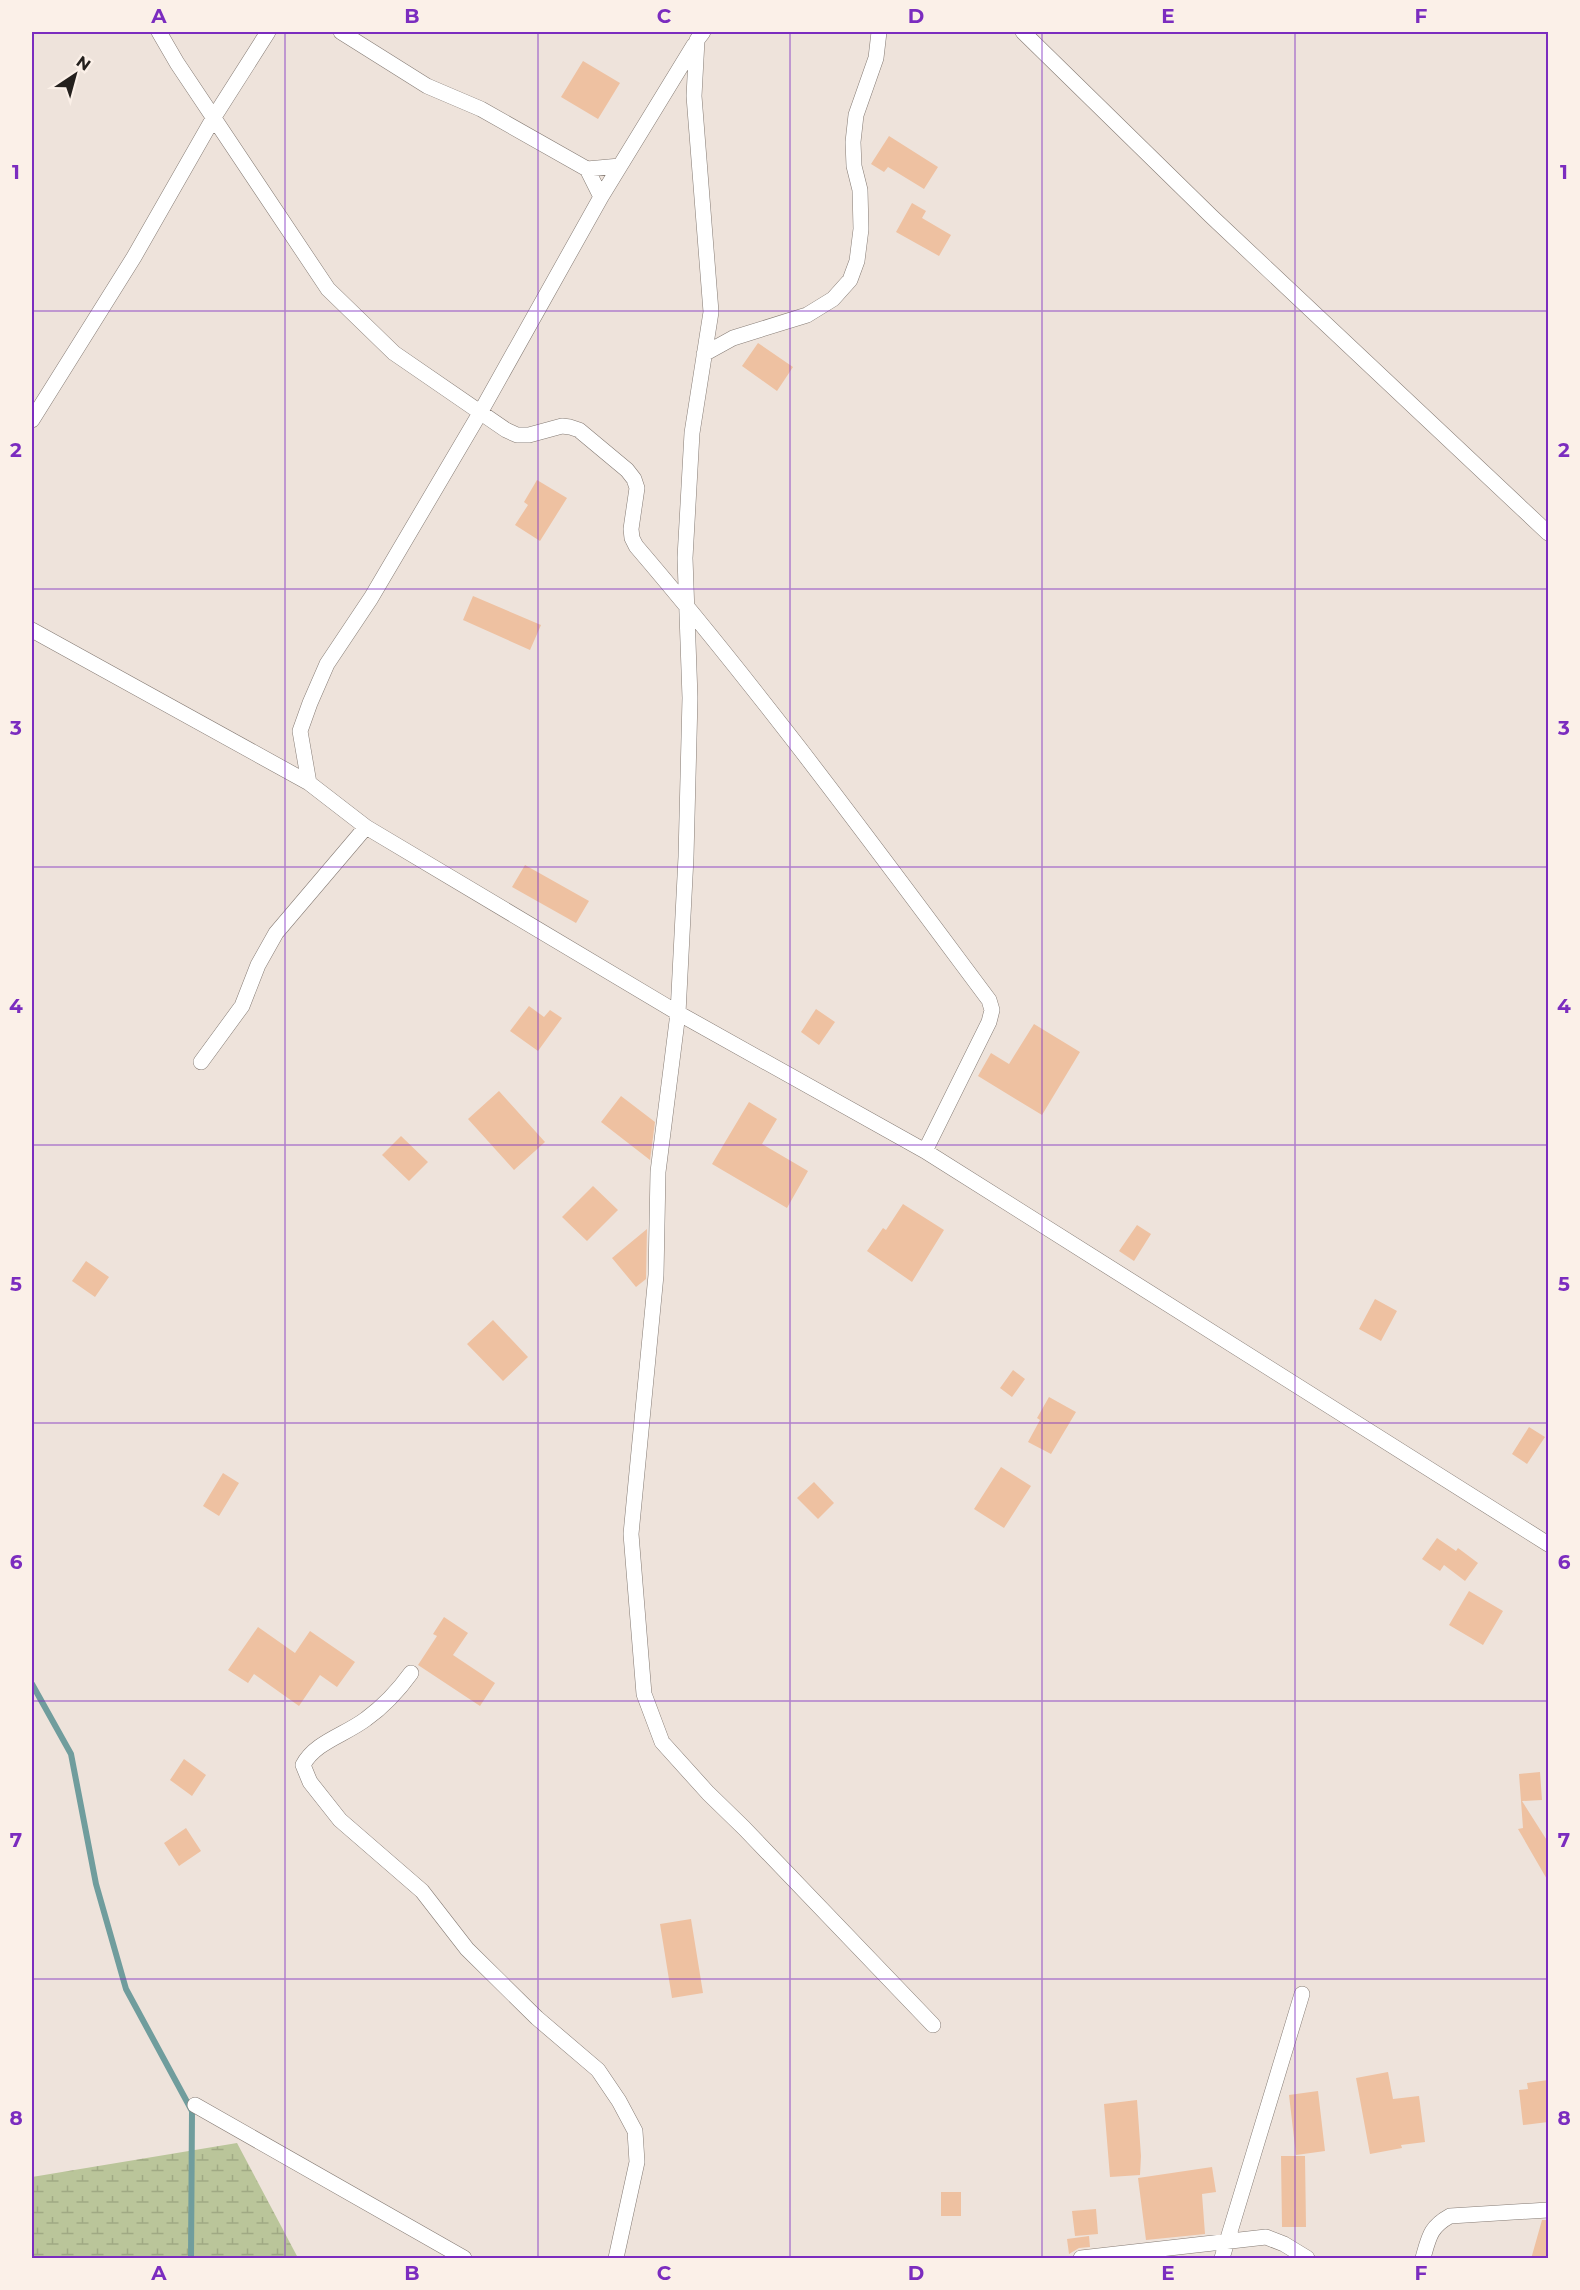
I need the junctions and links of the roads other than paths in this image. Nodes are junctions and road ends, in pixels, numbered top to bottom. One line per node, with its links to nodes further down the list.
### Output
1 (159, 32): 7 (street)
2 (268, 32): 7 (street)
3 (341, 32): 9 (street)
4 (879, 32): 11 (street)
5 (1023, 32): 14 (street)
6 (698, 34): 8 (street); 11 (street)
7 (214, 117): 12 (street); 13 (street)
8 (620, 165): 9 (street); 10 (street)
9 (587, 169): 10 (street)
10 (601, 196): 12 (street)
11 (704, 354): 15 (street)
12 (480, 413): 15 (street); 17 (street)
13 (32, 420)
14 (1548, 533)
15 (687, 605): 19 (street); 21 (street)
16 (32, 630): 17 (street)
17 (309, 783): 18 (street)
18 (366, 827): 19 (street); 20 (street)
19 (678, 1013): 21 (street); 25 (street)
20 (201, 1062)
21 (925, 1151): 22 (street)
22 (1548, 1544)
23 (411, 1673): 30 (street)
24 (1302, 1994): 28 (street)
25 (933, 2025)
26 (195, 2104): 29 (street)
27 (1548, 2210): 34 (street)
28 (1228, 2240): 31 (street); 32 (street); 33 (street)
29 (464, 2259)
30 (616, 2259)
31 (1081, 2259)
32 (1222, 2259)
33 (1307, 2259)
34 (1423, 2259)

